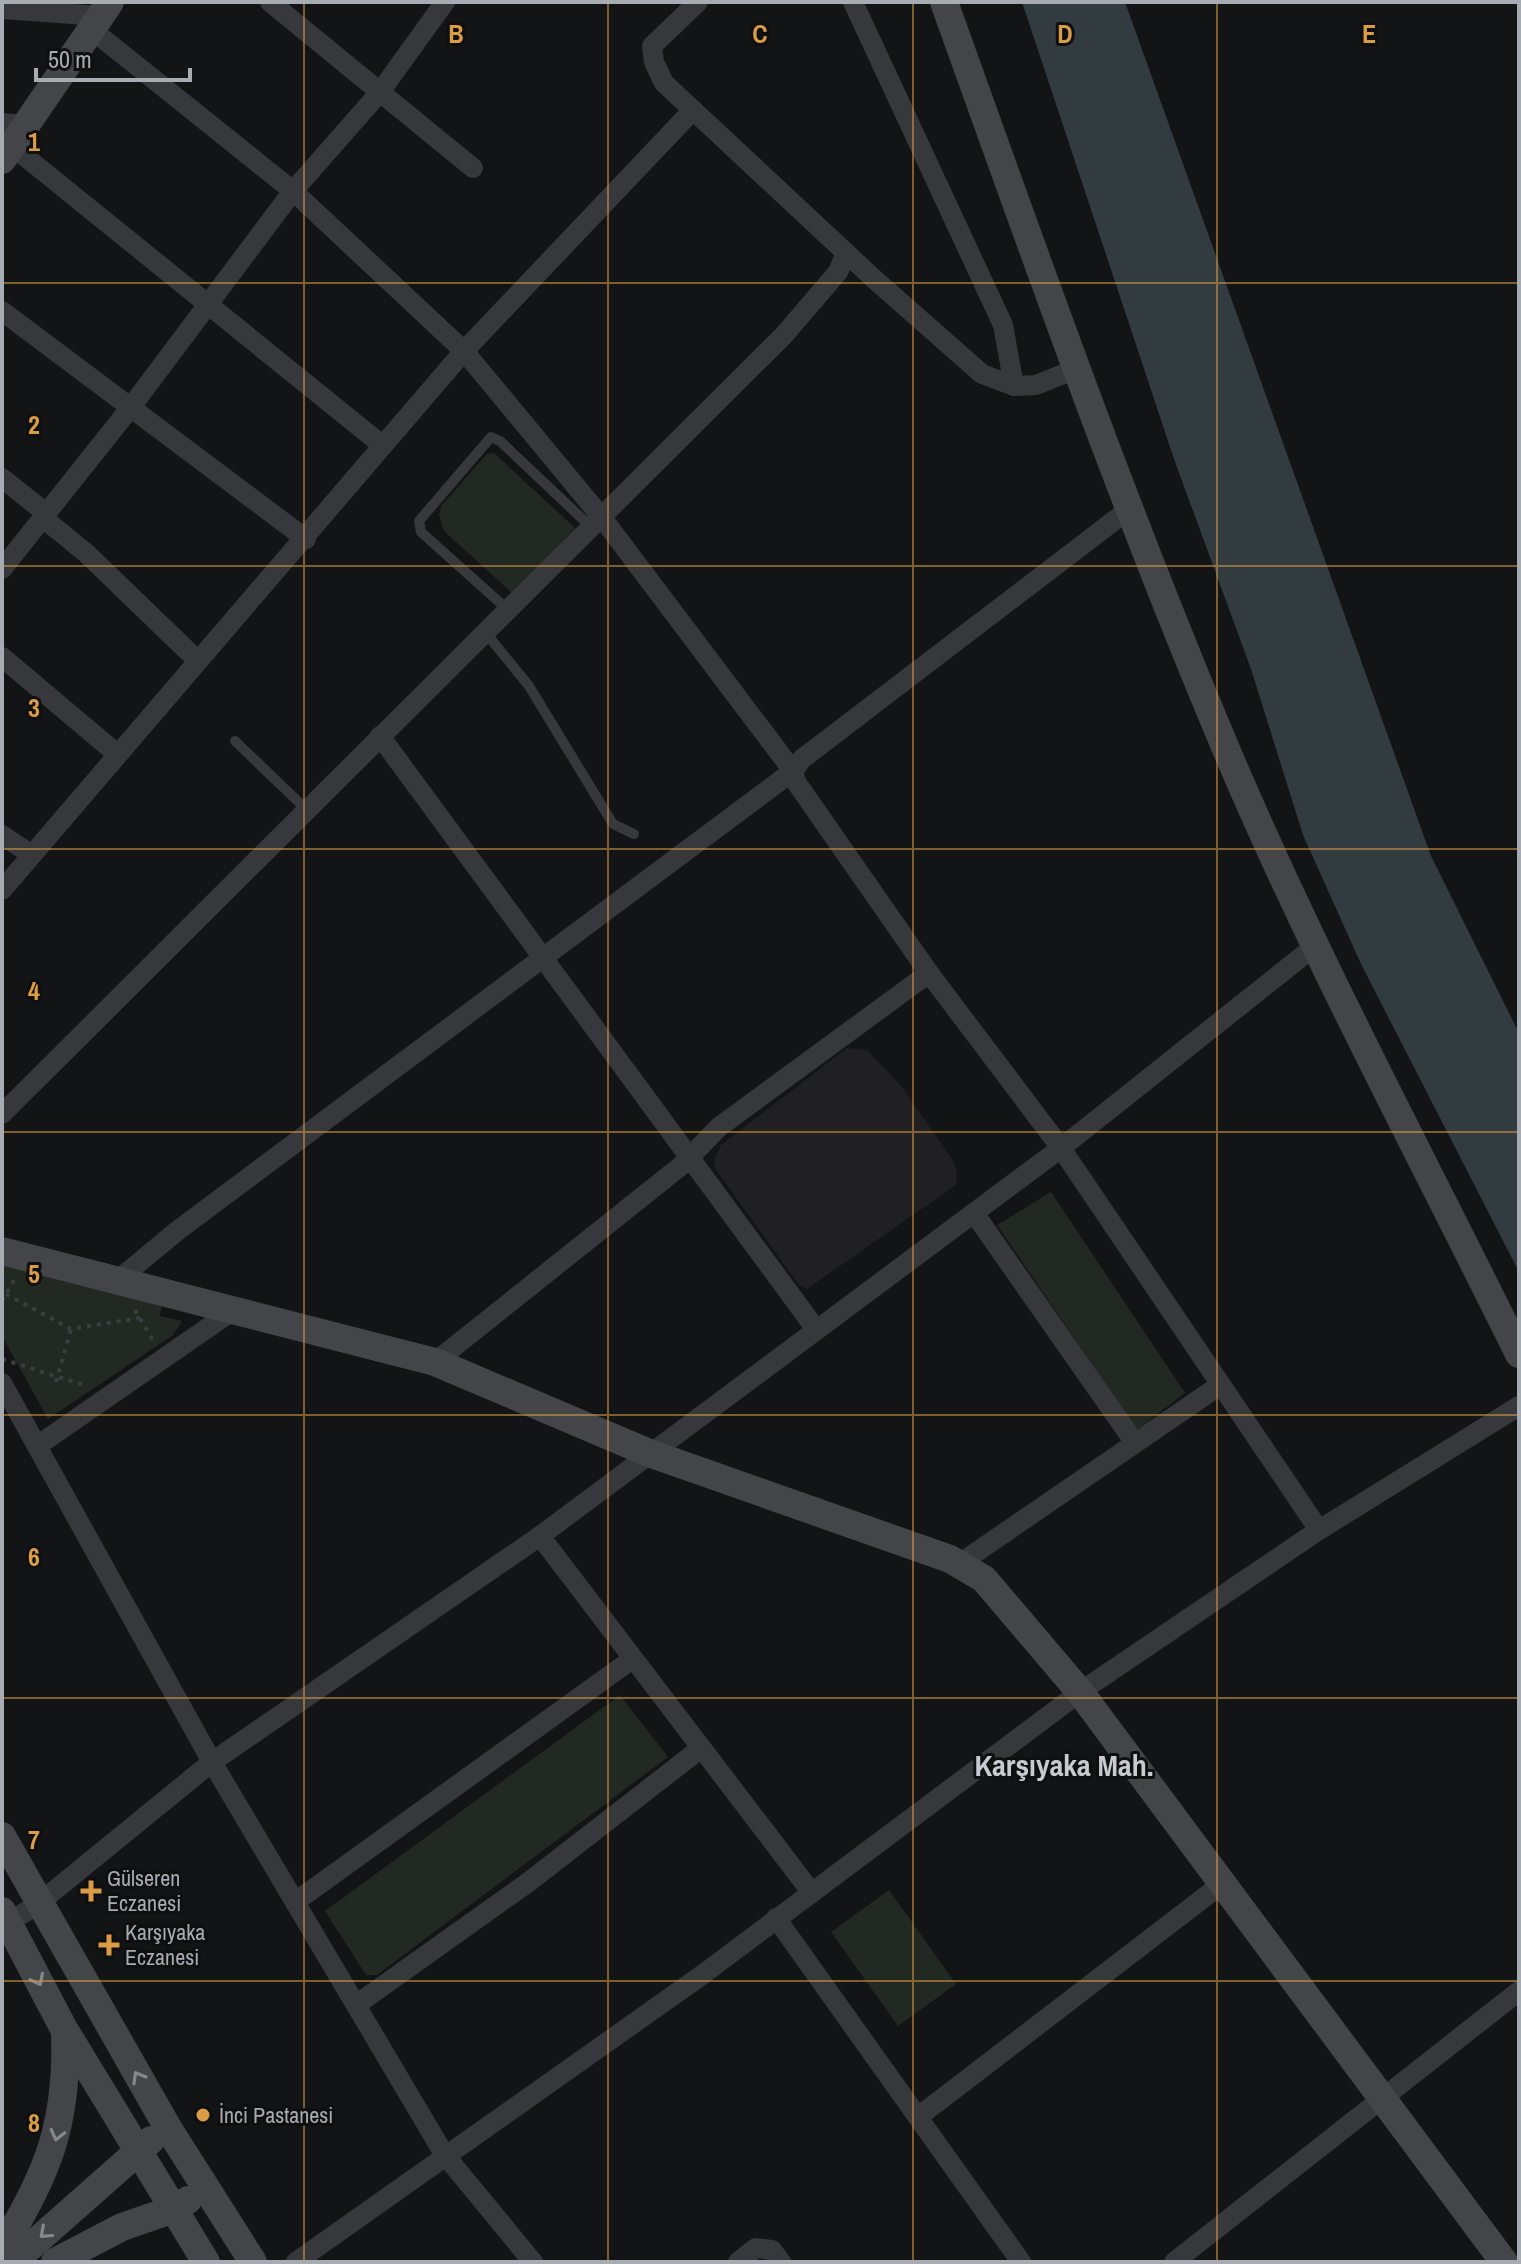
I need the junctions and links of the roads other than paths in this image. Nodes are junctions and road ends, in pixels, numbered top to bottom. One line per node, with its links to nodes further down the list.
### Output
1 (270, 2): 8 (street)
2 (445, 2): 8 (street)
3 (698, 2): 9 (street)
4 (853, 2): 18 (street)
5 (944, 2): 17 (street)
6 (2, 9): 7 (street)
7 (100, 15): 10 (street); 12 (street)
8 (380, 92): 11 (street); 12 (street)
9 (693, 110): 13 (street); 16 (street)
10 (11, 138): 14 (street)
11 (473, 168)
12 (293, 191): 14 (street); 16 (street)
13 (846, 253): 18 (street); 24 (street)
14 (209, 302): 19 (street); 20 (street)
15 (2, 311): 19 (street)
16 (464, 351): 20 (street); 24 (street)
17 (1076, 369): 18 (street); 22 (street)
18 (1014, 386)
19 (131, 407): 23 (street); 25 (street)
20 (382, 445): 25 (street)
21 (2, 478): 23 (street)
22 (1128, 510): 34 (street); 40 (street)
23 (45, 515): 26 (street); 30 (street)
24 (598, 524): 27 (street); 27 (lane); 34 (street)
25 (306, 539): 30 (street)
26 (2, 569)
27 (507, 609): 28 (street)
28 (484, 632): 31 (street); 36 (lane)
29 (2, 657): 33 (street)
30 (198, 661): 33 (street)
31 (380, 736): 35 (street); 41 (street)
32 (235, 741): 35 (lane)
33 (117, 754): 38 (street)
34 (793, 771): 41 (street); 42 (street)
35 (307, 810): 43 (street)
36 (634, 834)
37 (2, 835): 38 (street)
38 (32, 855): 39 (street)
39 (2, 890)
40 (1315, 946): 44 (street); 51 (street)
41 (544, 957): 45 (street); 48 (street)
42 (929, 973): 44 (street); 45 (street)
43 (2, 1114)
44 (1061, 1148): 46 (street); 54 (street)
45 (691, 1155): 50 (street); 52 (street)
46 (974, 1213): 50 (street); 56 (street)
47 (2, 1251): 48 (street)
48 (118, 1280): 49 (street)
49 (235, 1309): 52 (street); 57 (street)
50 (815, 1328): 58 (street)
51 (1519, 1354)
52 (435, 1362): 58 (street)
53 (2, 1383): 57 (street)
54 (1220, 1385): 56 (street); 59 (street)
55 (1519, 1406): 59 (street)
56 (1135, 1443): 61 (street)
57 (37, 1446): 65 (street)
58 (649, 1453): 60 (street); 61 (street)
59 (1319, 1530): 63 (street)
60 (540, 1536): 62 (street); 65 (street)
61 (959, 1564): 63 (street)
62 (631, 1660): 64 (street); 69 (street)
63 (1080, 1692): 67 (street); 68 (street)
64 (700, 1749): 68 (street); 74 (street)
65 (212, 1762): 69 (street); 70 (street)
66 (2, 1836): 70 (street)
67 (1223, 1883): 76 (street); 77 (street)
68 (812, 1893): 71 (street)
69 (295, 1902): 74 (street)
70 (39, 1903): 72 (street); 78 (street, one-way to 70)
71 (776, 1918): 77 (street); 80 (street)
72 (4, 1920): 75 (street, one-way to 75)
73 (1519, 1991): 76 (street)
74 (356, 2005): 80 (street)
75 (64, 2029): 79 (street); 83 (street, one-way to 83)
76 (1383, 2097): 93 (street); 94 (street)
77 (918, 2117): 92 (street)
78 (168, 2128): 79 (street); 81 (street)
79 (137, 2150): 82 (street); 84 (street, one-way to 84)
80 (444, 2154): 88 (street); 89 (street)
81 (206, 2189): 82 (street); 87 (street)
82 (174, 2209): 85 (street); 86 (street)
83 (2, 2248)
84 (13, 2262)
85 (55, 2262)
86 (206, 2262)
87 (253, 2262)
88 (296, 2262)
89 (533, 2262)
90 (738, 2262): 91 (street)
91 (781, 2262)
92 (1021, 2262)
93 (1174, 2262)
94 (1504, 2262)

